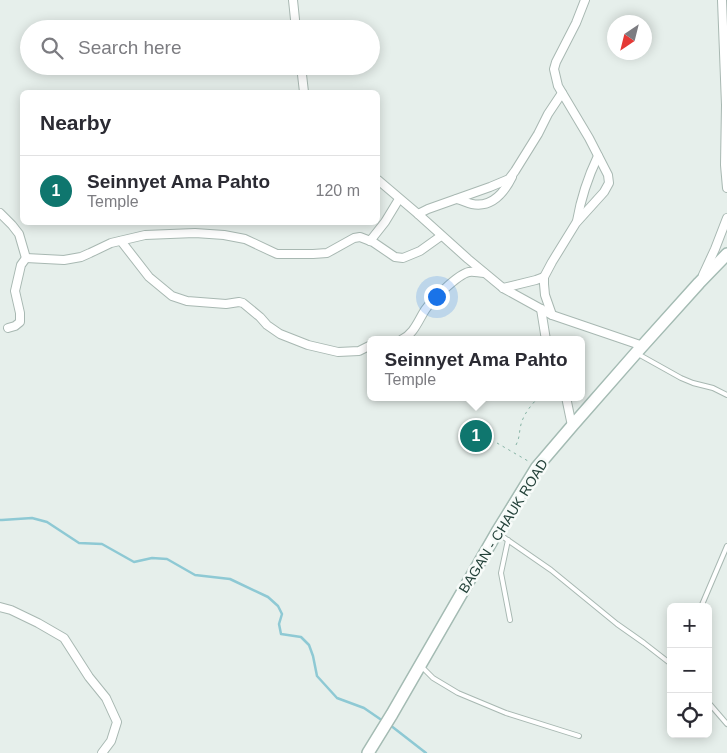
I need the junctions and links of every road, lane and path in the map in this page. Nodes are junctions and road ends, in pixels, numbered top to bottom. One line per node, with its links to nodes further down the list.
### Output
1 (293, 0): 4 (street)
2 (585, 0): 8 (street)
3 (722, 0): 5 (street)
4 (295, 20)
5 (725, 48): 12 (street)
6 (302, 75): 7 (street)
7 (304, 90)
8 (562, 93): 9 (street); 10 (street)
9 (598, 156): 18 (street); 18 (street)
10 (517, 169): 14 (street); 14 (street)
11 (380, 182): 13 (street)
12 (727, 188)
13 (399, 199): 16 (street); 21 (street)
14 (457, 199): 16 (street)
15 (0, 213): 23 (street)
16 (418, 214): 19 (street)
17 (727, 218): 26 (street)
18 (576, 222): 25 (street)
19 (441, 236): 21 (street); 24 (street)
20 (121, 241): 21 (street); 23 (street); 33 (street)
21 (370, 241)
22 (727, 254): 26 (main road, BAGAN - CHAUK ROAD)
23 (26, 258): 30 (street)
24 (484, 273): 27 (street); 31 (street)
25 (544, 277): 27 (street); 29 (street)
26 (699, 283): 34 (main road, BAGAN - CHAUK ROAD)
27 (503, 288): 28 (street)
28 (541, 309): 29 (street); 32 (street)
29 (552, 315): 34 (street)
30 (8, 328)
31 (408, 336)
32 (545, 336)
33 (367, 347)
34 (640, 349): 35 (lane); 38 (main road, BAGAN - CHAUK ROAD)
35 (727, 395)
36 (535, 401): 40 (path)
37 (567, 401): 38 (street)
38 (572, 426): 41 (main road, BAGAN - CHAUK ROAD)
39 (497, 443): 41 (path)
40 (516, 445)
41 (537, 467): 42 (main road, BAGAN - CHAUK ROAD)
42 (497, 532): 43 (lane); 49 (main road, BAGAN - CHAUK ROAD)
43 (508, 540): 47 (lane); 48 (lane)
44 (727, 546): 45 (lane)
45 (703, 603)
46 (0, 607): 53 (street)
47 (510, 620)
48 (667, 661)
49 (420, 665): 52 (lane); 54 (main road, BAGAN - CHAUK ROAD)
50 (712, 707): 51 (lane)
51 (727, 724)
52 (579, 736)
53 (102, 753)
54 (368, 753)

